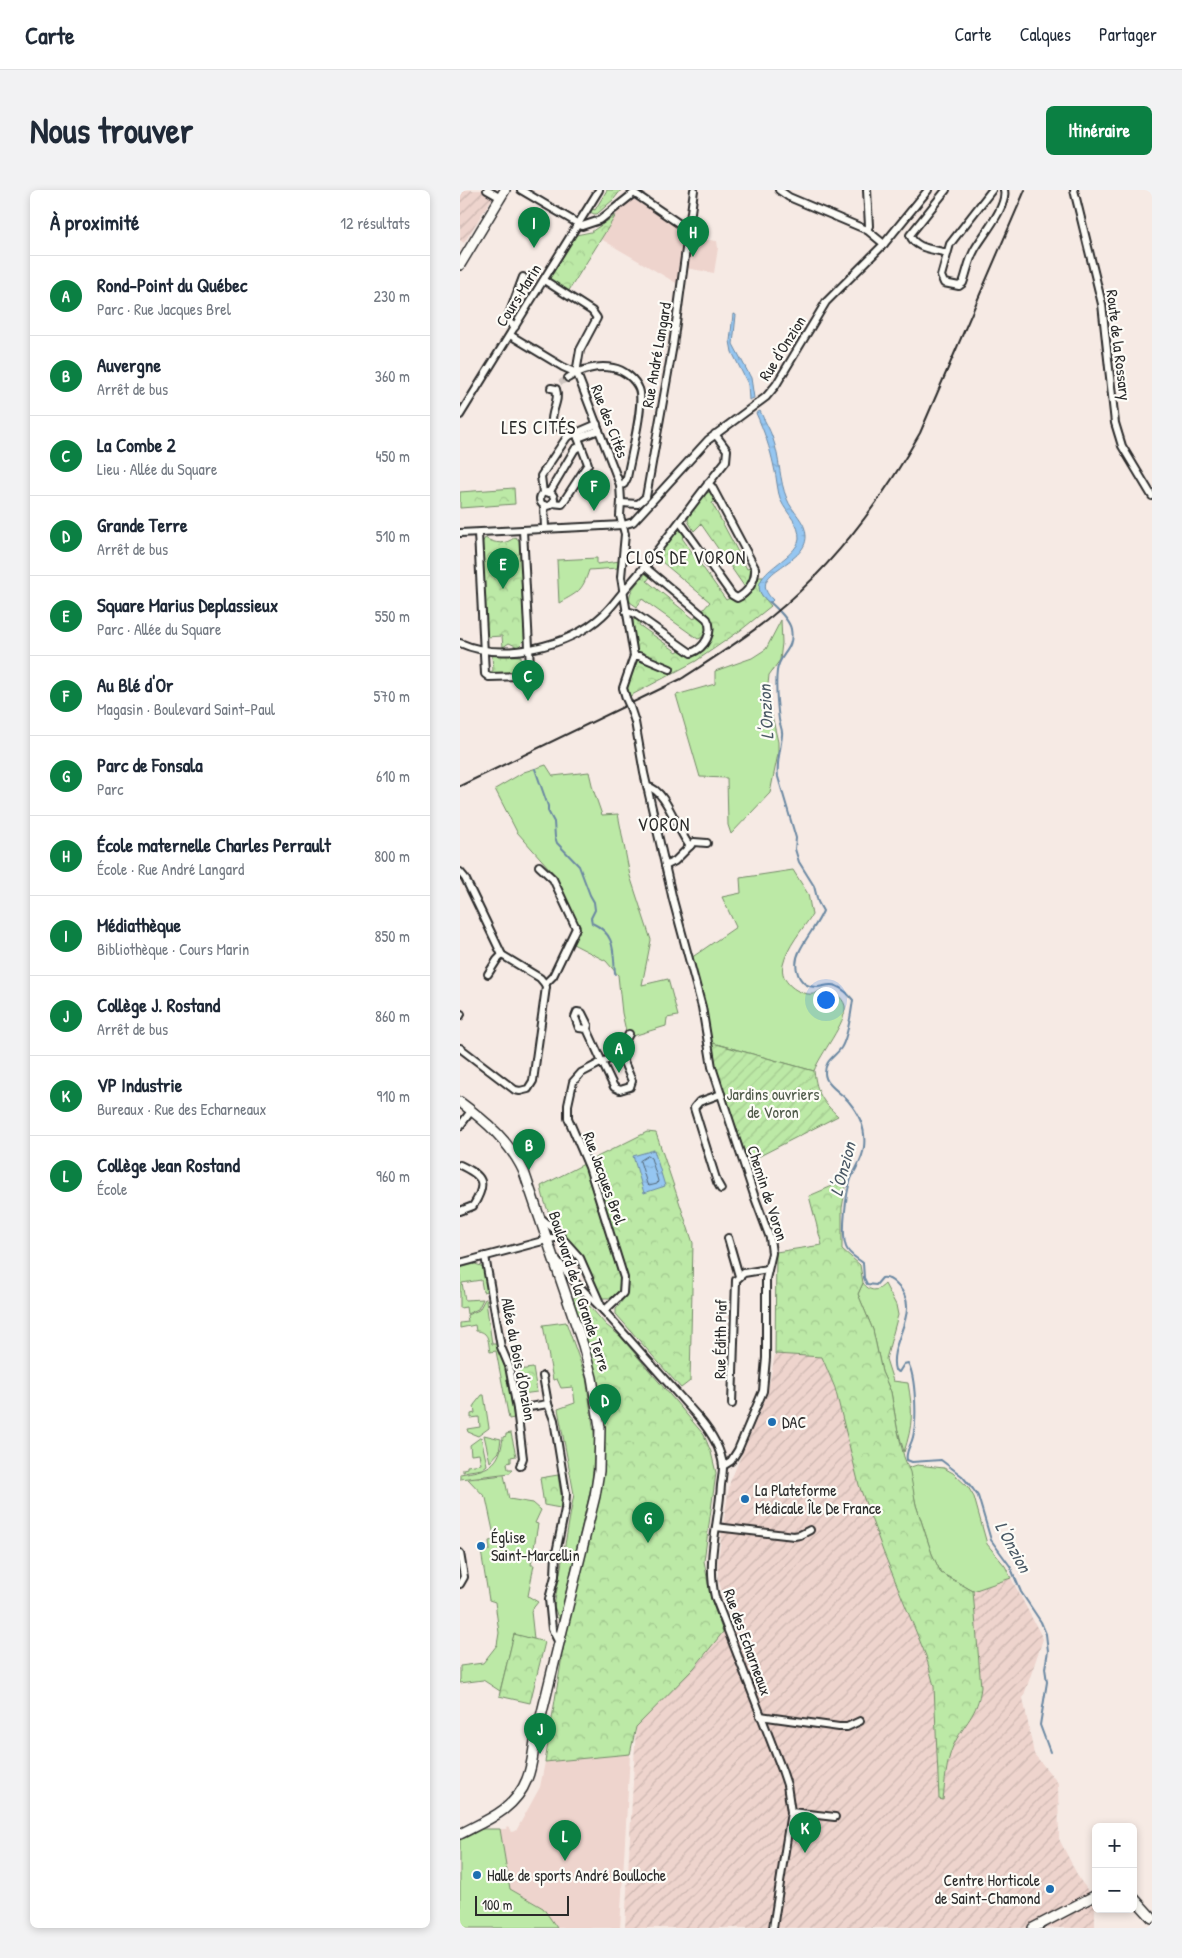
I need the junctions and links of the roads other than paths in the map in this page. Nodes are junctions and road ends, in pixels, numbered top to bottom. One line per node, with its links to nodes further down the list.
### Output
1 (487, 190): 13 (street)
2 (521, 190): 14 (street)
3 (600, 190): 14 (street, Cours Marin)
4 (694, 190): 15 (street, Rue André Langard)
5 (779, 190): 12 (street)
6 (867, 190): 16 (street)
7 (928, 190): 17 (street, Rue d'Onzion)
8 (946, 190): 18 (street)
9 (992, 190): 18 (street)
10 (1004, 190): 18 (street)
11 (1074, 190): 37 (street, Route de la Rossary)
12 (791, 193): 16 (street)
13 (503, 194): 19 (street)
14 (578, 224): 15 (street); 21 (street, Cours Marin)
15 (688, 229): 39 (street, Rue André Langard)
16 (867, 230): 17 (street)
17 (884, 244): 29 (street, Rue d'Onzion)
18 (947, 253)
19 (460, 265)
20 (523, 277): 22 (street)
21 (544, 280): 22 (street, Cours Marin); 24 (street)
22 (515, 327): 23 (street, Cours Marin)
23 (510, 335): 24 (street, Rue des Cités); 27 (street, Cours Marin)
24 (576, 373): 25 (street); 28 (street, Rue des Cités); 35 (street)
25 (568, 378)
26 (560, 382): 30 (street)
27 (460, 415)
28 (598, 427): 30 (street); 35 (street, Rue des Cités)
29 (715, 434): 34 (street); 42 (street, Rue d'Onzion)
30 (574, 436): 31 (street); 32 (street)
31 (580, 446): 33 (street); 38 (street)
32 (554, 457): 33 (street); 36 (street)
33 (565, 465): 36 (street)
34 (708, 483): 41 (street); 41 (street)
35 (620, 485): 39 (street, Rue des Cités)
36 (546, 493): 38 (street); 40 (street)
37 (1152, 496)
38 (552, 503): 40 (street)
39 (621, 503): 42 (street, Rue des Cités)
40 (544, 505): 43 (street)
41 (680, 522): 47 (street)
42 (623, 525): 43 (street); 48 (street, Rue des Cités)
43 (544, 528): 44 (street)
44 (523, 530): 46 (street); 51 (street)
45 (460, 533): 46 (street)
46 (478, 533): 52 (street)
47 (645, 567): 48 (street); 49 (street)
48 (623, 591): 49 (street, Rue des Cités); 51 (street)
49 (626, 611): 53 (street, Rue des Cités)
50 (460, 643): 52 (street)
51 (529, 649): 52 (street); 52 (street)
52 (484, 650)
53 (634, 656): 54 (street); 55 (street, Chemin de Voron, bridge)
54 (670, 670)
55 (648, 787): 57 (street); 59 (street, Chemin de Voron)
56 (707, 843): 57 (street)
57 (690, 846): 59 (street)
58 (539, 866): 63 (street)
59 (665, 866): 69 (street, Chemin de Voron)
60 (461, 872): 61 (street)
61 (502, 955): 62 (street); 63 (street)
62 (488, 974)
63 (545, 984): 66 (street)
64 (586, 1029): 68 (street)
65 (629, 1034): 67 (street)
66 (460, 1048)
67 (617, 1056): 68 (street, Rue Jacques Brel); 68 (street)
68 (602, 1062): 87 (street, Rue Jacques Brel)
69 (721, 1094): 74 (street); 83 (street, Chemin de Voron)
70 (460, 1102): 71 (street, Boulevard de la Grande Terre)
71 (472, 1111): 72 (street); 76 (street, Boulevard de la Grande Terre)
72 (460, 1126)
73 (460, 1165): 75 (street)
74 (721, 1189)
75 (460, 1211)
76 (541, 1218): 77 (street, Rue des Echarneaux); 79 (street, Boulevard de la Grande Terre)
77 (560, 1238): 79 (street); 87 (street, Rue des Echarneaux)
78 (728, 1238): 84 (street, Rue Édith Piaf)
79 (548, 1240): 80 (street, Boulevard de la Grande Terre); 81 (street)
80 (552, 1252): 85 (street, Rue des Echarneaux); 86 (street, Boulevard de la Grande Terre)
81 (486, 1256): 82 (street); 91 (street, Allée du Bois d'Onzion)
82 (460, 1263)
83 (768, 1269): 84 (street); 93 (street, Chemin de Voron)
84 (739, 1276): 90 (street, Rue Édith Piaf)
85 (580, 1288): 86 (street); 87 (street, Rue des Echarneaux)
86 (566, 1296): 98 (street, Boulevard de la Grande Terre)
87 (604, 1311): 93 (street, Rue des Echarneaux)
88 (543, 1376): 89 (street)
89 (548, 1404): 91 (street); 98 (street)
90 (732, 1404)
91 (517, 1409): 92 (street, Allée du Bois d'Onzion)
92 (520, 1466)
93 (723, 1466): 94 (street, Rue des Echarneaux)
94 (716, 1527): 95 (street); 99 (street, Rue des Echarneaux)
95 (810, 1530)
96 (460, 1553): 97 (street)
97 (460, 1584)
98 (560, 1640): 103 (street, Boulevard de la Grande Terre)
99 (760, 1716): 100 (street); 101 (street, Rue des Echarneaux)
100 (860, 1722)
101 (791, 1812): 102 (street); 107 (street, Rue des Echarneaux)
102 (835, 1817)
103 (460, 1834)
104 (1092, 1897): 108 (street)
105 (1137, 1901): 106 (street)
106 (1152, 1918)
107 (773, 1928)
108 (1033, 1928)

